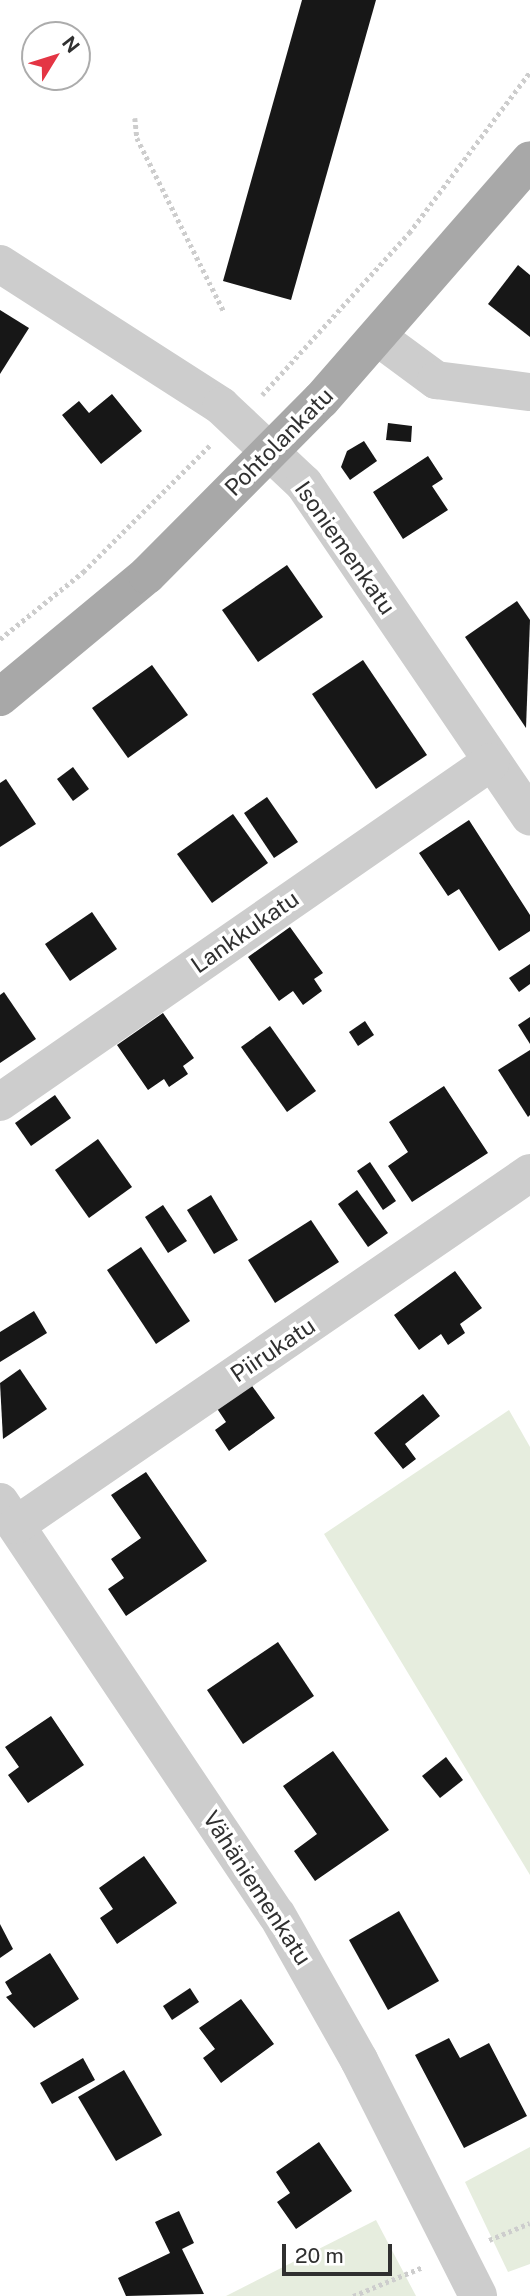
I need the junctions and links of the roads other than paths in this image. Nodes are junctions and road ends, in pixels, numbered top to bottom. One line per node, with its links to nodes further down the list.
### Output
1 (530, 160): 3 (main road, Pohtolankatu)
2 (0, 264): 5 (street, Isoniemenkatu)
3 (379, 338): 4 (street); 5 (main road, Pohtolankatu)
4 (530, 393)
5 (269, 452): 6 (main road, Pohtolankatu); 7 (street, Isoniemenkatu)
6 (0, 697)
7 (491, 762): 8 (street, Isoniemenkatu); 9 (street, Lankkukatu)
8 (530, 817)
9 (0, 1102)
10 (530, 1172): 11 (street, Piirukatu)
11 (8, 1514): 12 (street, Vähäniemenkatu)
12 (478, 2296)

